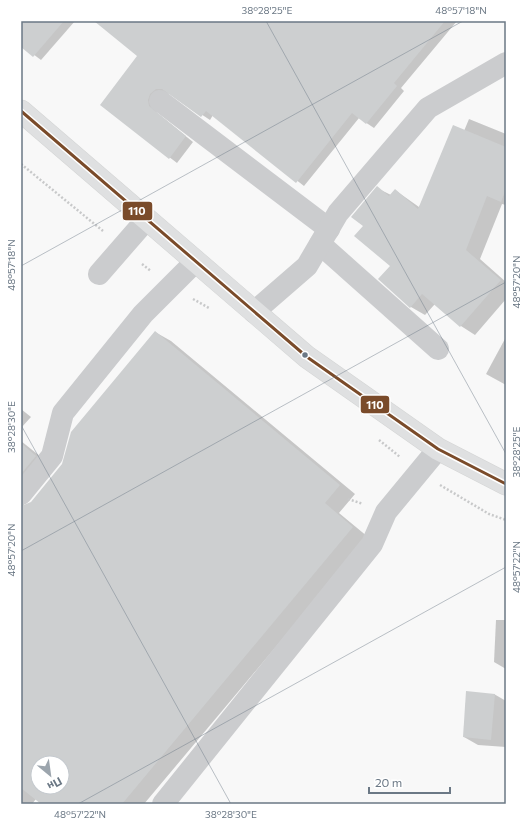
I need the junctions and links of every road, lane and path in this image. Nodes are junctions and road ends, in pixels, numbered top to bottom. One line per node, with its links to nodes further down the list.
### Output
1 (506, 63): 6 (lane)
2 (160, 101): 6 (lane)
3 (21, 111): 5 (main road)
4 (21, 164): 7 (path)
5 (146, 220): 7 (lane); 8 (main road)
6 (324, 236): 11 (lane); 12 (lane)
7 (122, 247): 9 (lane); 10 (path)
8 (195, 262): 10 (lane); 11 (main road)
9 (99, 274)
10 (170, 287): 15 (lane)
11 (254, 312): 13 (main road)
12 (438, 349)
13 (438, 449): 14 (main road); 16 (lane)
14 (506, 484)
15 (21, 494)
16 (164, 804)

